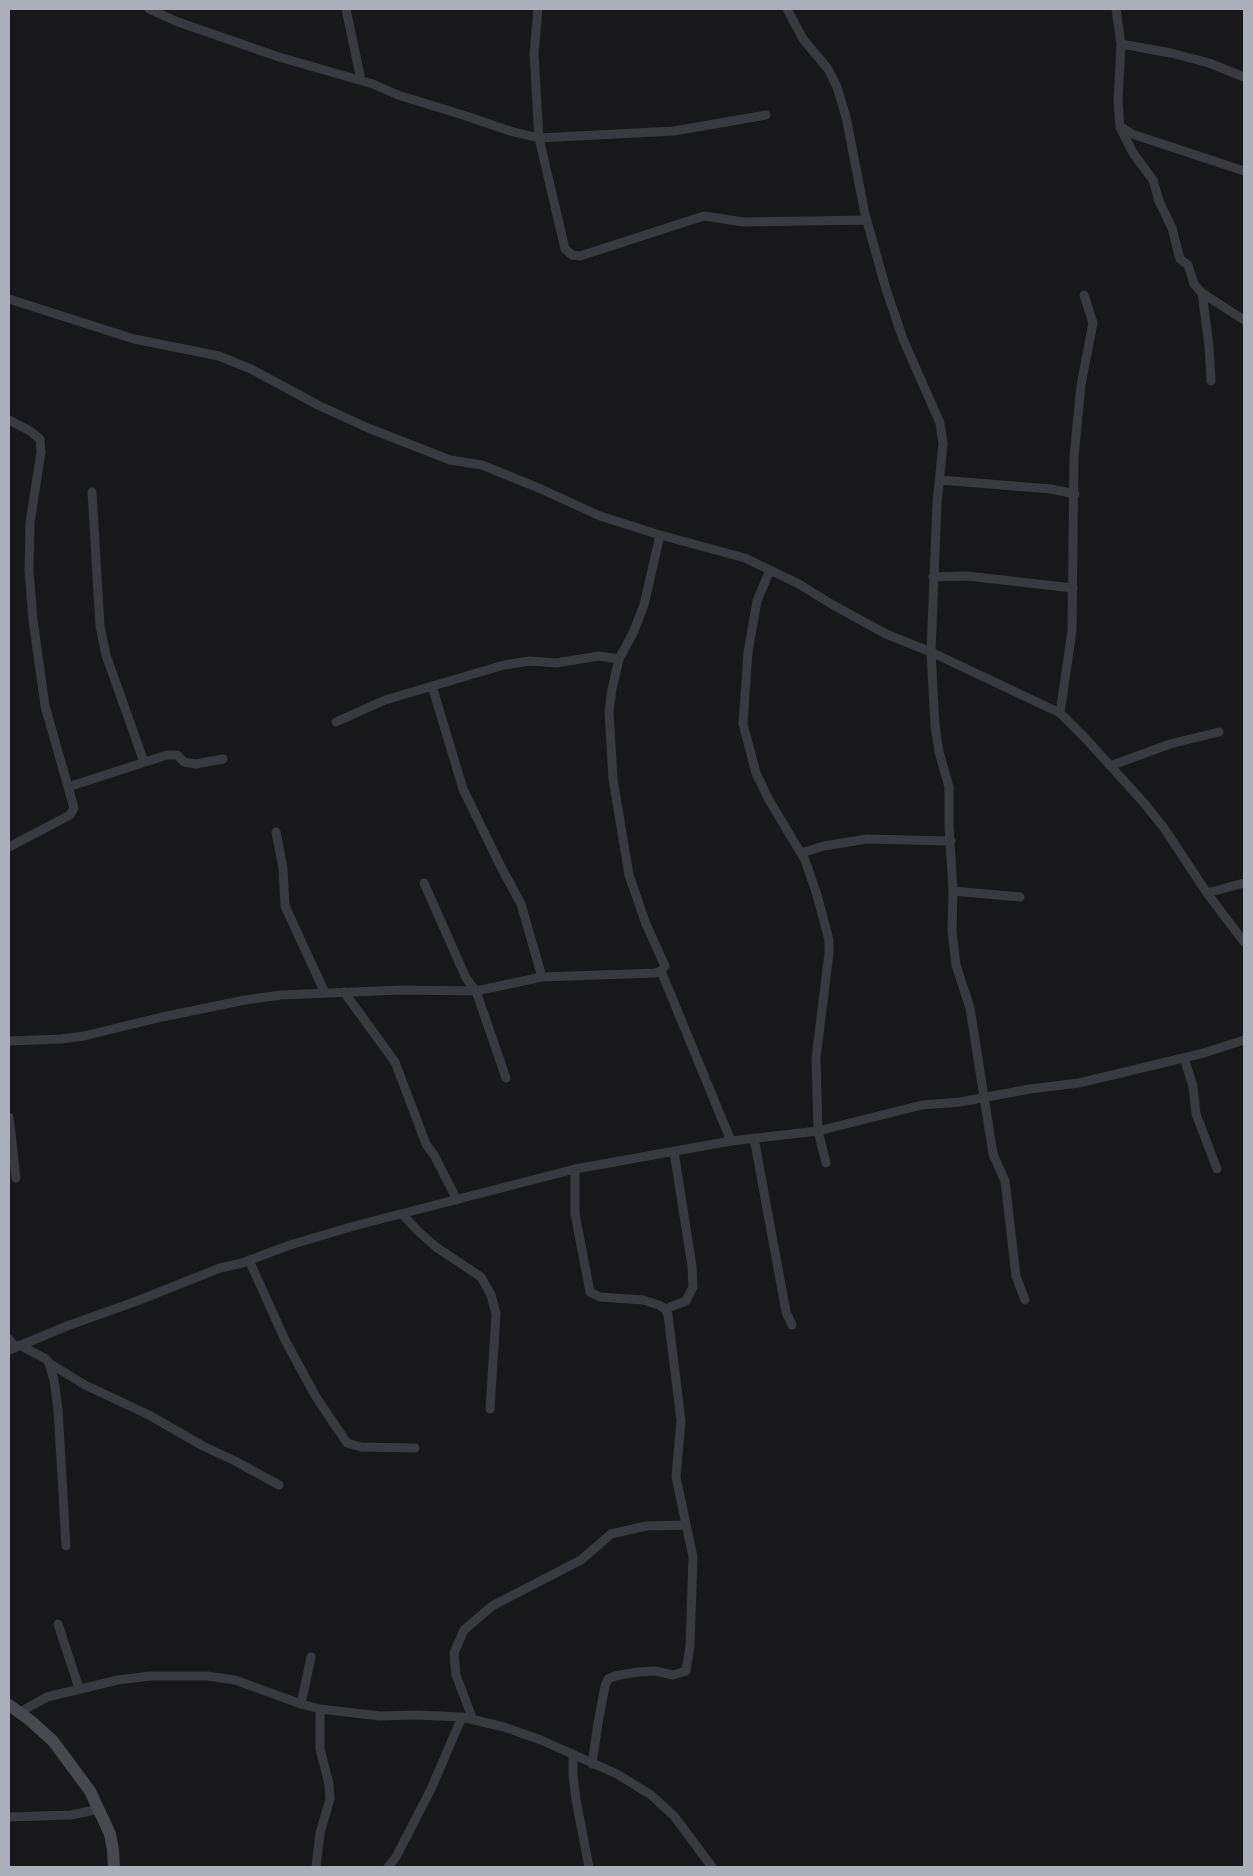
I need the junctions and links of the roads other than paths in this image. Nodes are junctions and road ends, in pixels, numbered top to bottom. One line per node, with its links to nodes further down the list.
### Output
1 (149, 9): 8 (street)
2 (346, 9): 8 (street)
3 (538, 9): 11 (street)
4 (787, 9): 13 (street)
5 (1116, 9): 6 (street)
6 (1121, 44): 7 (street); 10 (street)
7 (1244, 77)
8 (360, 80): 11 (street)
9 (766, 115): 11 (street)
10 (1120, 127): 12 (street); 14 (street)
11 (539, 138): 13 (street)
12 (1244, 171)
13 (866, 220): 20 (street)
14 (1202, 293): 17 (street); 18 (street)
15 (1084, 295): 22 (street)
16 (9, 299): 23 (street)
17 (1244, 320)
18 (1211, 381)
19 (9, 420): 36 (street)
20 (940, 480): 22 (street); 25 (street)
21 (92, 492): 34 (street)
22 (1075, 494): 26 (street)
23 (660, 535): 24 (street); 28 (street)
24 (770, 570): 27 (street); 40 (street)
25 (933, 577): 26 (street); 27 (street)
26 (1073, 588): 30 (street)
27 (931, 652): 30 (street); 38 (street)
28 (619, 659): 29 (street); 47 (street)
29 (432, 686): 31 (street); 48 (street)
30 (1060, 713): 35 (street)
31 (336, 722)
32 (1219, 732): 35 (street)
33 (223, 759): 34 (street)
34 (144, 762): 36 (street)
35 (1110, 766): 44 (street)
36 (68, 788): 39 (street)
37 (276, 832): 51 (street)
38 (950, 841): 40 (street); 43 (street)
39 (9, 847)
40 (801, 853): 58 (street)
41 (424, 883): 49 (street)
42 (1244, 883): 44 (street)
43 (953, 891): 45 (street); 56 (street)
44 (1207, 893): 46 (street)
45 (1020, 897)
46 (1244, 942)
47 (662, 970): 48 (street); 60 (street)
48 (542, 977): 49 (street)
49 (476, 991): 50 (street); 55 (street)
50 (344, 992): 51 (street); 66 (street)
51 (325, 993): 53 (street)
52 (1244, 1040): 54 (street)
53 (9, 1041)
54 (1184, 1058): 56 (street); 63 (street)
55 (506, 1078)
56 (984, 1097): 58 (street); 69 (street)
57 (9, 1116): 65 (street)
58 (818, 1131): 59 (street); 62 (street)
59 (754, 1138): 60 (street); 71 (street)
60 (731, 1141): 61 (street)
61 (674, 1152): 64 (street); 70 (street)
62 (826, 1163)
63 (1217, 1168)
64 (575, 1169): 66 (street); 70 (street)
65 (16, 1178)
66 (457, 1200): 67 (street)
67 (402, 1214): 68 (street); 75 (street)
68 (249, 1260): 73 (street); 76 (street)
69 (1024, 1300)
70 (665, 1309): 78 (street)
71 (792, 1325)
72 (9, 1339): 73 (street)
73 (14, 1347): 74 (street)
74 (48, 1363): 77 (street); 79 (street)
75 (490, 1409)
76 (415, 1448)
77 (279, 1485)
78 (686, 1525): 87 (street); 89 (street)
79 (66, 1546)
80 (58, 1624): 82 (street)
81 (311, 1657): 83 (street)
82 (79, 1688): 83 (street); 84 (street)
83 (301, 1704): 85 (street)
84 (14, 1709): 90 (main road)
85 (320, 1709): 86 (street); 93 (street)
86 (462, 1717): 87 (street); 94 (street)
87 (473, 1720): 88 (street)
88 (573, 1756): 89 (street); 95 (street)
89 (592, 1764): 96 (street)
90 (100, 1809): 91 (street); 92 (main road)
91 (9, 1817)
92 (114, 1867)
93 (316, 1867)
94 (388, 1867)
95 (589, 1867)
96 (712, 1867)

